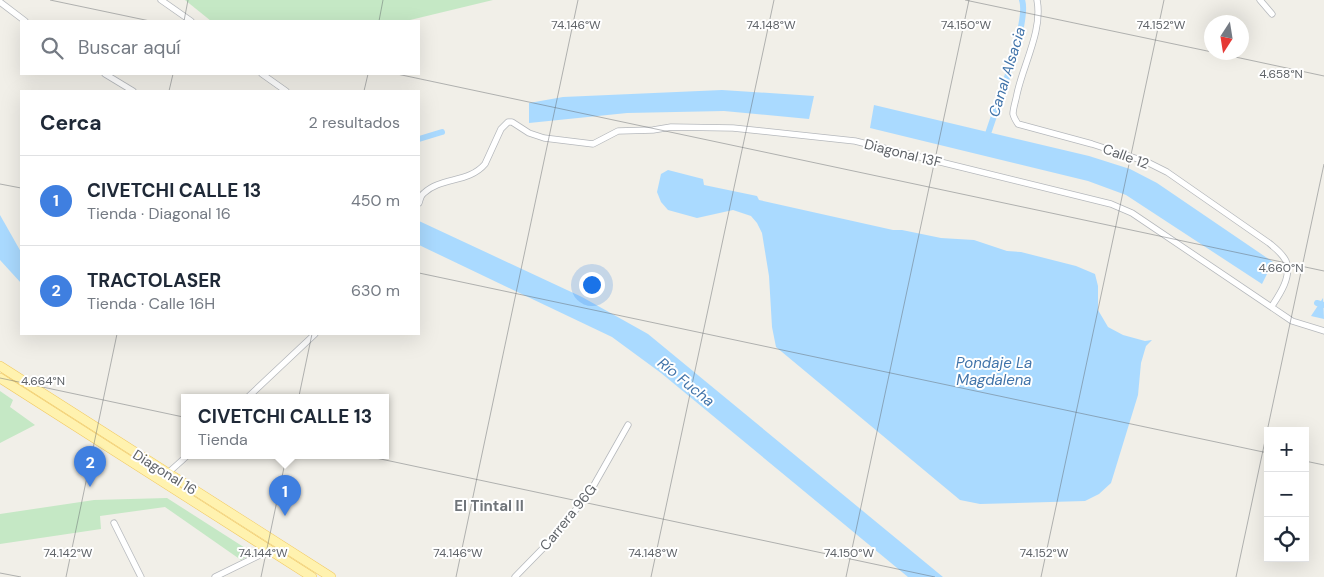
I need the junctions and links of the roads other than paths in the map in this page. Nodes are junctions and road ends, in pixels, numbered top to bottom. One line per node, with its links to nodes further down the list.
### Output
1 (161, 0): 7 (street)
2 (1037, 0): 13 (street, Calle 12)
3 (1260, 0): 5 (street)
4 (0, 2): 6 (street)
5 (1272, 14)
6 (24, 20)
7 (190, 20)
8 (107, 75): 10 (street)
9 (263, 75): 11 (street)
10 (131, 90)
11 (285, 90)
12 (420, 194): 13 (street, Diagonal 13F)
13 (1272, 306): 14 (street, Diagonal 13F)
14 (1324, 331)
15 (314, 335): 18 (street)
16 (0, 366): 21 (main road, Diagonal 16)
17 (0, 378): 23 (main road, Diagonal 16)
18 (251, 394)
19 (628, 425): 28 (street, Carrera 96G)
20 (184, 459): 21 (street)
21 (168, 473): 27 (main road, Diagonal 16)
22 (114, 523): 24 (street)
23 (270, 550): 25 (street); 26 (main road, Diagonal 16)
24 (142, 577)
25 (215, 577)
26 (312, 577)
27 (331, 577)
28 (515, 577)

